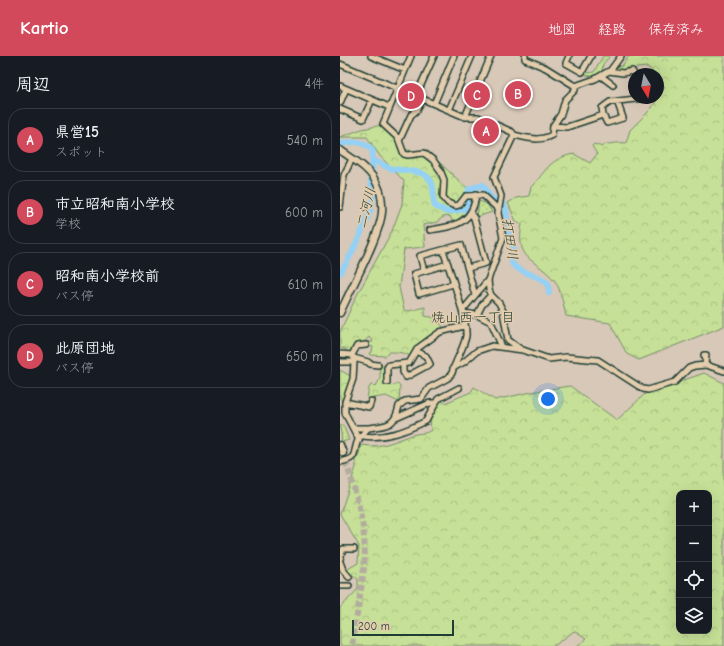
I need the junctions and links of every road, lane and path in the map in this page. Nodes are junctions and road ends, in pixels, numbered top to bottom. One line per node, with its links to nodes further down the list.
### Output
1 (371, 56): 12 (street)
2 (411, 56): 12 (street)
3 (434, 56): 21 (street)
4 (454, 56): 27 (street)
5 (472, 56): 30 (street)
6 (491, 56): 32 (street)
7 (525, 56): 18 (street)
8 (569, 56): 9 (street)
9 (591, 56)
10 (621, 56): 13 (street)
11 (340, 64): 19 (street)
12 (405, 70): 19 (street)
13 (610, 71): 14 (street); 15 (street)
14 (628, 72)
15 (601, 76): 16 (street); 18 (street)
16 (613, 85)
17 (340, 86): 20 (street)
18 (575, 86): 33 (street)
19 (397, 88): 21 (street); 28 (street)
20 (346, 89): 23 (street); 26 (street)
21 (416, 96): 22 (street)
22 (422, 99): 27 (street); 35 (street)
23 (372, 100): 28 (street); 29 (street)
24 (628, 100): 25 (street)
25 (617, 102): 31 (street); 31 (street)
26 (340, 103)
27 (434, 104): 30 (street)
28 (389, 107): 35 (street)
29 (340, 109)
30 (449, 110): 32 (street)
31 (603, 115): 33 (street)
32 (465, 117): 34 (street)
33 (554, 126): 34 (street)
34 (514, 135): 39 (street)
35 (399, 141): 38 (street)
36 (341, 152): 37 (main road)
37 (352, 158): 40 (street); 52 (main road)
38 (476, 194): 39 (street); 41 (street)
39 (500, 206): 47 (street)
40 (340, 207)
41 (471, 214): 42 (street); 45 (street)
42 (430, 230)
43 (443, 250): 44 (street); 45 (street); 46 (street)
44 (448, 264): 46 (street); 48 (street)
45 (468, 268): 49 (street)
46 (424, 271): 48 (street)
47 (488, 280): 49 (street); 50 (street)
48 (453, 284): 51 (street)
49 (476, 295): 51 (street)
50 (491, 295): 53 (street); 57 (street)
51 (463, 312): 53 (street); 54 (street)
52 (340, 313)
53 (477, 315): 56 (street)
54 (464, 326): 58 (street); 66 (street)
55 (366, 345): 61 (street)
56 (502, 347): 57 (street); 66 (street)
57 (523, 350): 65 (street)
58 (416, 351): 63 (street); 63 (street)
59 (340, 354): 61 (street)
60 (704, 354): 65 (street)
61 (354, 358): 62 (street); 64 (street); 71 (street)
62 (340, 362)
63 (403, 364): 68 (street)
64 (378, 365)
65 (705, 365): 67 (street)
66 (453, 368): 73 (street)
67 (724, 371)
68 (386, 382)
69 (458, 388): 72 (street)
70 (371, 401): 71 (street)
71 (345, 402): 74 (street)
72 (435, 403): 73 (street); 76 (street)
73 (396, 418): 75 (street)
74 (353, 428): 75 (street); 77 (street)
75 (368, 428): 76 (street)
76 (363, 436): 77 (street)
77 (358, 440): 80 (street)
78 (340, 445): 79 (main road)
79 (343, 453)
80 (340, 462)
81 (354, 549): 82 (street)
82 (340, 560): 83 (street)
83 (349, 577)
84 (340, 586): 85 (street)
85 (349, 586)

